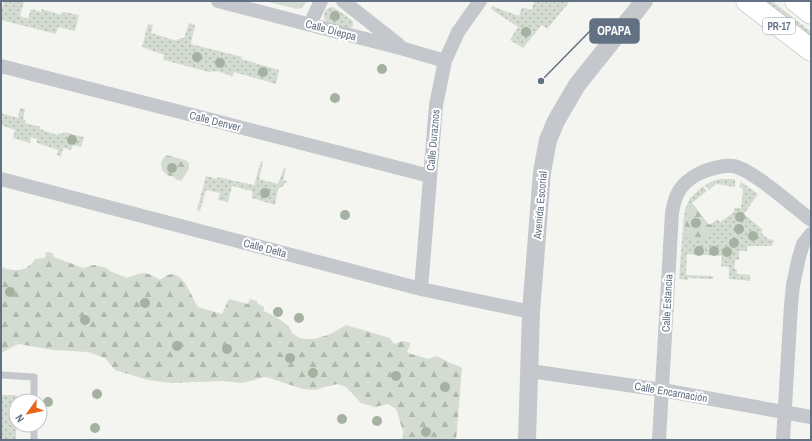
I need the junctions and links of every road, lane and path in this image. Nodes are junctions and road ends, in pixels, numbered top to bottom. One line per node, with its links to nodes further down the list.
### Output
1 (218, 1): 9 (street, Calle Dieppa)
2 (320, 1): 9 (street)
3 (342, 1): 10 (street)
4 (480, 1): 12 (street, Calle Duraznos)
5 (644, 1): 19 (street, Avenida Escorial)
6 (747, 1): 11 (main road, PR-17)
7 (796, 1): 8 (main road, PR-17)
8 (811, 13)
9 (310, 24): 10 (street, Calle Dieppa)
10 (404, 49): 12 (street, Calle Dieppa)
11 (811, 50)
12 (445, 61): 14 (street, Calle Duraznos)
13 (1, 66): 14 (street, Calle Denver)
14 (430, 176): 18 (street, Calle Duraznos)
15 (1, 179): 18 (street, Calle Delta)
16 (811, 220): 22 (street, Calle Estancia)
17 (811, 234): 24 (street)
18 (421, 289): 19 (street, Calle Delta)
19 (531, 312): 20 (street, Avenida Escorial)
20 (530, 371): 22 (street, Calle Encarnación); 26 (street, Avenida Escorial)
21 (1, 375): 23 (lane)
22 (662, 390): 24 (street, Calle Encarnación); 27 (street, Calle Estancia)
23 (34, 393)
24 (784, 413): 25 (street, Calle Encarnación); 28 (street)
25 (811, 417)
26 (527, 440)
27 (660, 440)
28 (783, 440)

